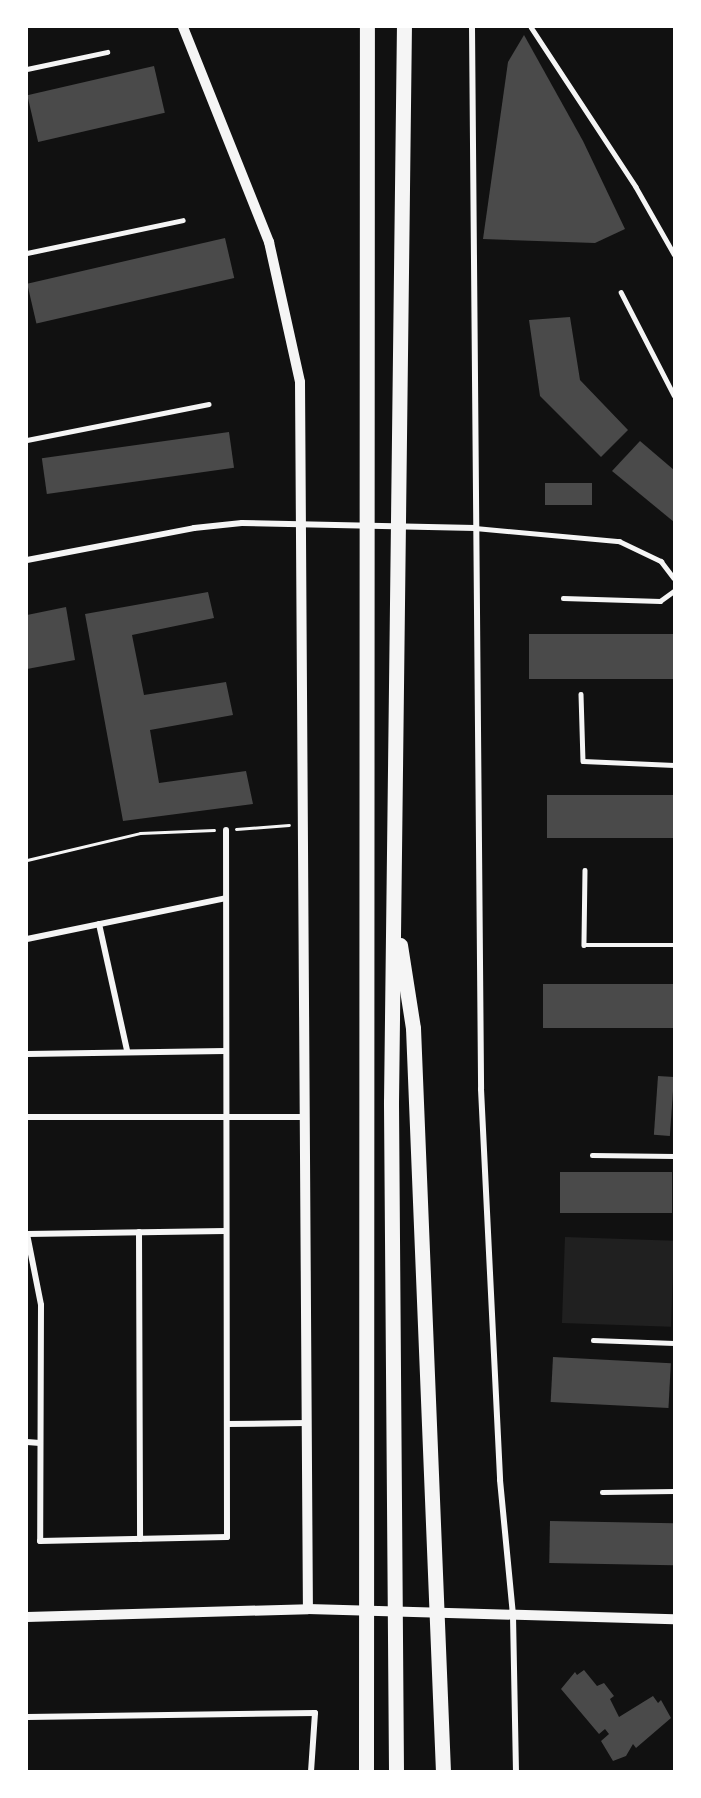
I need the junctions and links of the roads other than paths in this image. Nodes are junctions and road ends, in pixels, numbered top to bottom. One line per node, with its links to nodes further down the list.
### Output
1 (183, 27): 15 (street)
2 (367, 27): 56 (highway)
3 (404, 27): 26 (highway)
4 (472, 27): 16 (street)
5 (531, 27): 10 (lane)
6 (107, 52): 7 (lane)
7 (27, 69)
8 (183, 220): 9 (lane)
9 (27, 253)
10 (674, 254)
11 (621, 292): 12 (lane)
12 (674, 395)
13 (208, 404): 14 (lane)
14 (27, 440)
15 (303, 524): 16 (street); 17 (street); 35 (street)
16 (475, 528): 18 (lane); 51 (street)
17 (27, 560)
18 (674, 578)
19 (674, 591): 20 (lane)
20 (563, 598)
21 (581, 694): 22 (lane)
22 (674, 765)
23 (226, 830): 25 (street)
24 (585, 870): 29 (lane)
25 (226, 898): 27 (street); 31 (street)
26 (393, 901): 57 (highway); 58 (highway)
27 (99, 924): 28 (street); 30 (street)
28 (27, 939)
29 (674, 945)
30 (127, 1050): 31 (street); 32 (street)
31 (225, 1051): 34 (street)
32 (27, 1054)
33 (27, 1117): 34 (street)
34 (224, 1117): 35 (street); 38 (street)
35 (306, 1117): 43 (street)
36 (592, 1155): 37 (lane)
37 (674, 1156)
38 (225, 1231): 39 (street); 44 (street)
39 (139, 1232): 40 (street); 49 (street)
40 (27, 1234): 46 (street)
41 (593, 1340): 42 (lane)
42 (674, 1343)
43 (307, 1423): 44 (street); 50 (street)
44 (227, 1424): 49 (street)
45 (27, 1442): 46 (street)
46 (40, 1443): 49 (street)
47 (674, 1491): 48 (lane)
48 (602, 1492)
49 (140, 1539)
50 (308, 1609): 51 (street); 52 (street)
51 (513, 1616): 53 (street); 59 (street)
52 (27, 1617)
53 (674, 1619)
54 (27, 1717): 55 (street)
55 (311, 1771)
56 (366, 1771)
57 (396, 1771)
58 (443, 1771)
59 (516, 1771)

